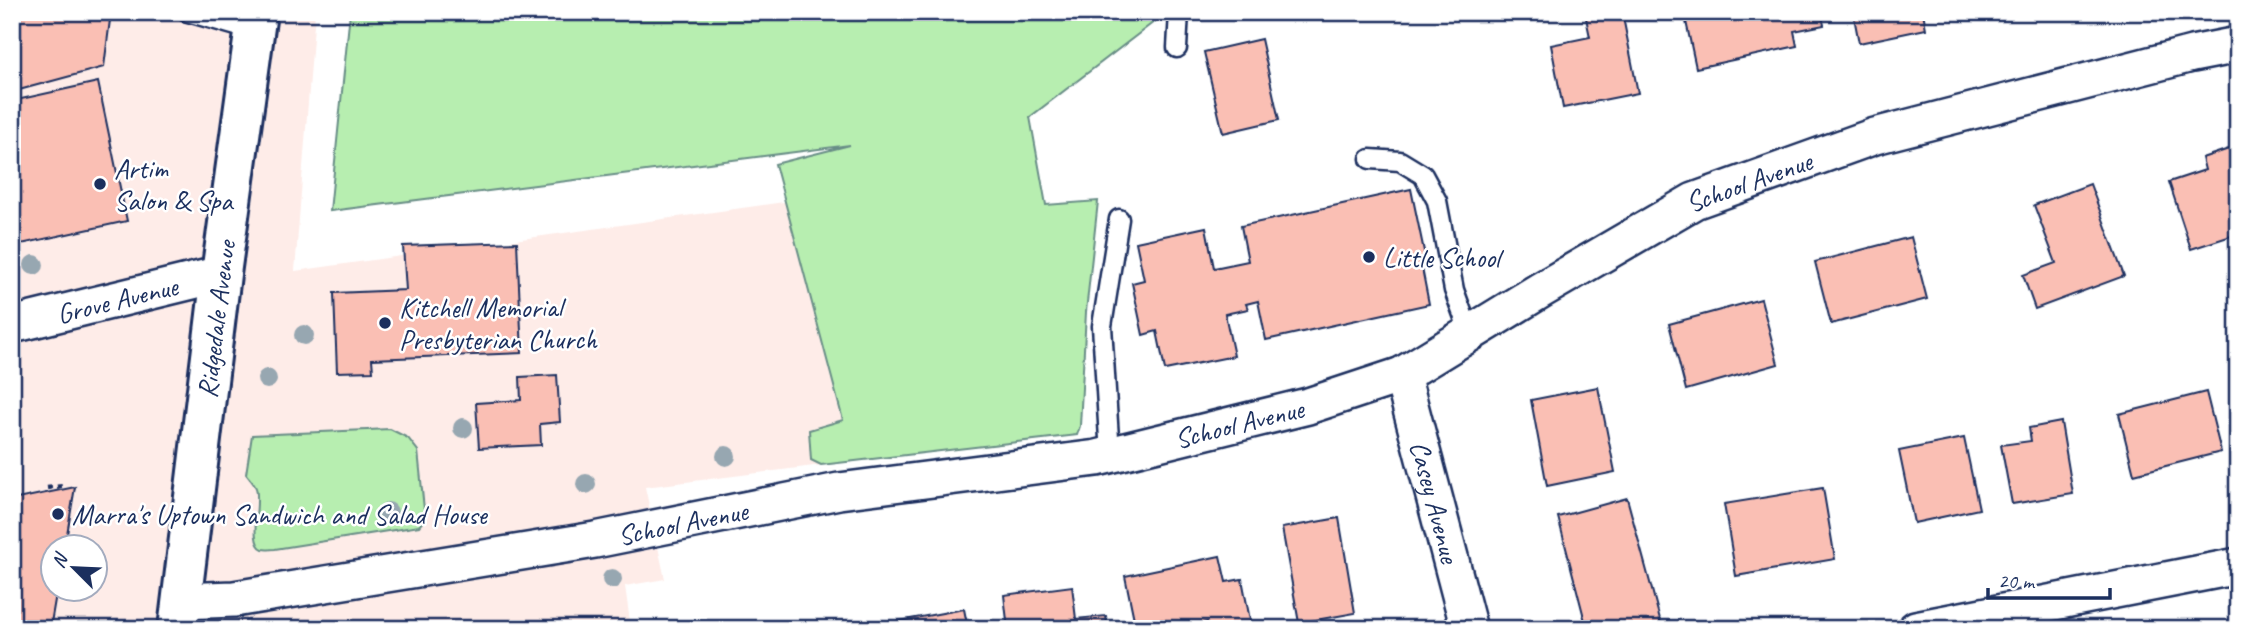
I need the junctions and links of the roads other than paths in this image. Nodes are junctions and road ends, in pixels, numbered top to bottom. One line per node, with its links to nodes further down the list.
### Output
1 (188, 12): 3 (lane)
2 (1179, 12): 5 (lane)
3 (255, 22): 8 (main road, Ridgedale Avenue)
4 (2238, 45): 10 (street, School Avenue)
5 (1177, 48)
6 (1370, 159): 10 (lane)
7 (1119, 219): 12 (lane)
8 (221, 274): 9 (street, Grove Avenue); 14 (main road, Ridgedale Avenue)
9 (12, 325)
10 (1470, 334): 11 (street, School Avenue)
11 (1402, 374): 12 (street, School Avenue); 15 (street, Casey Avenue)
12 (1110, 454): 14 (street, School Avenue)
13 (2238, 566): 16 (street)
14 (180, 615)
15 (1469, 629)
16 (1916, 629)

